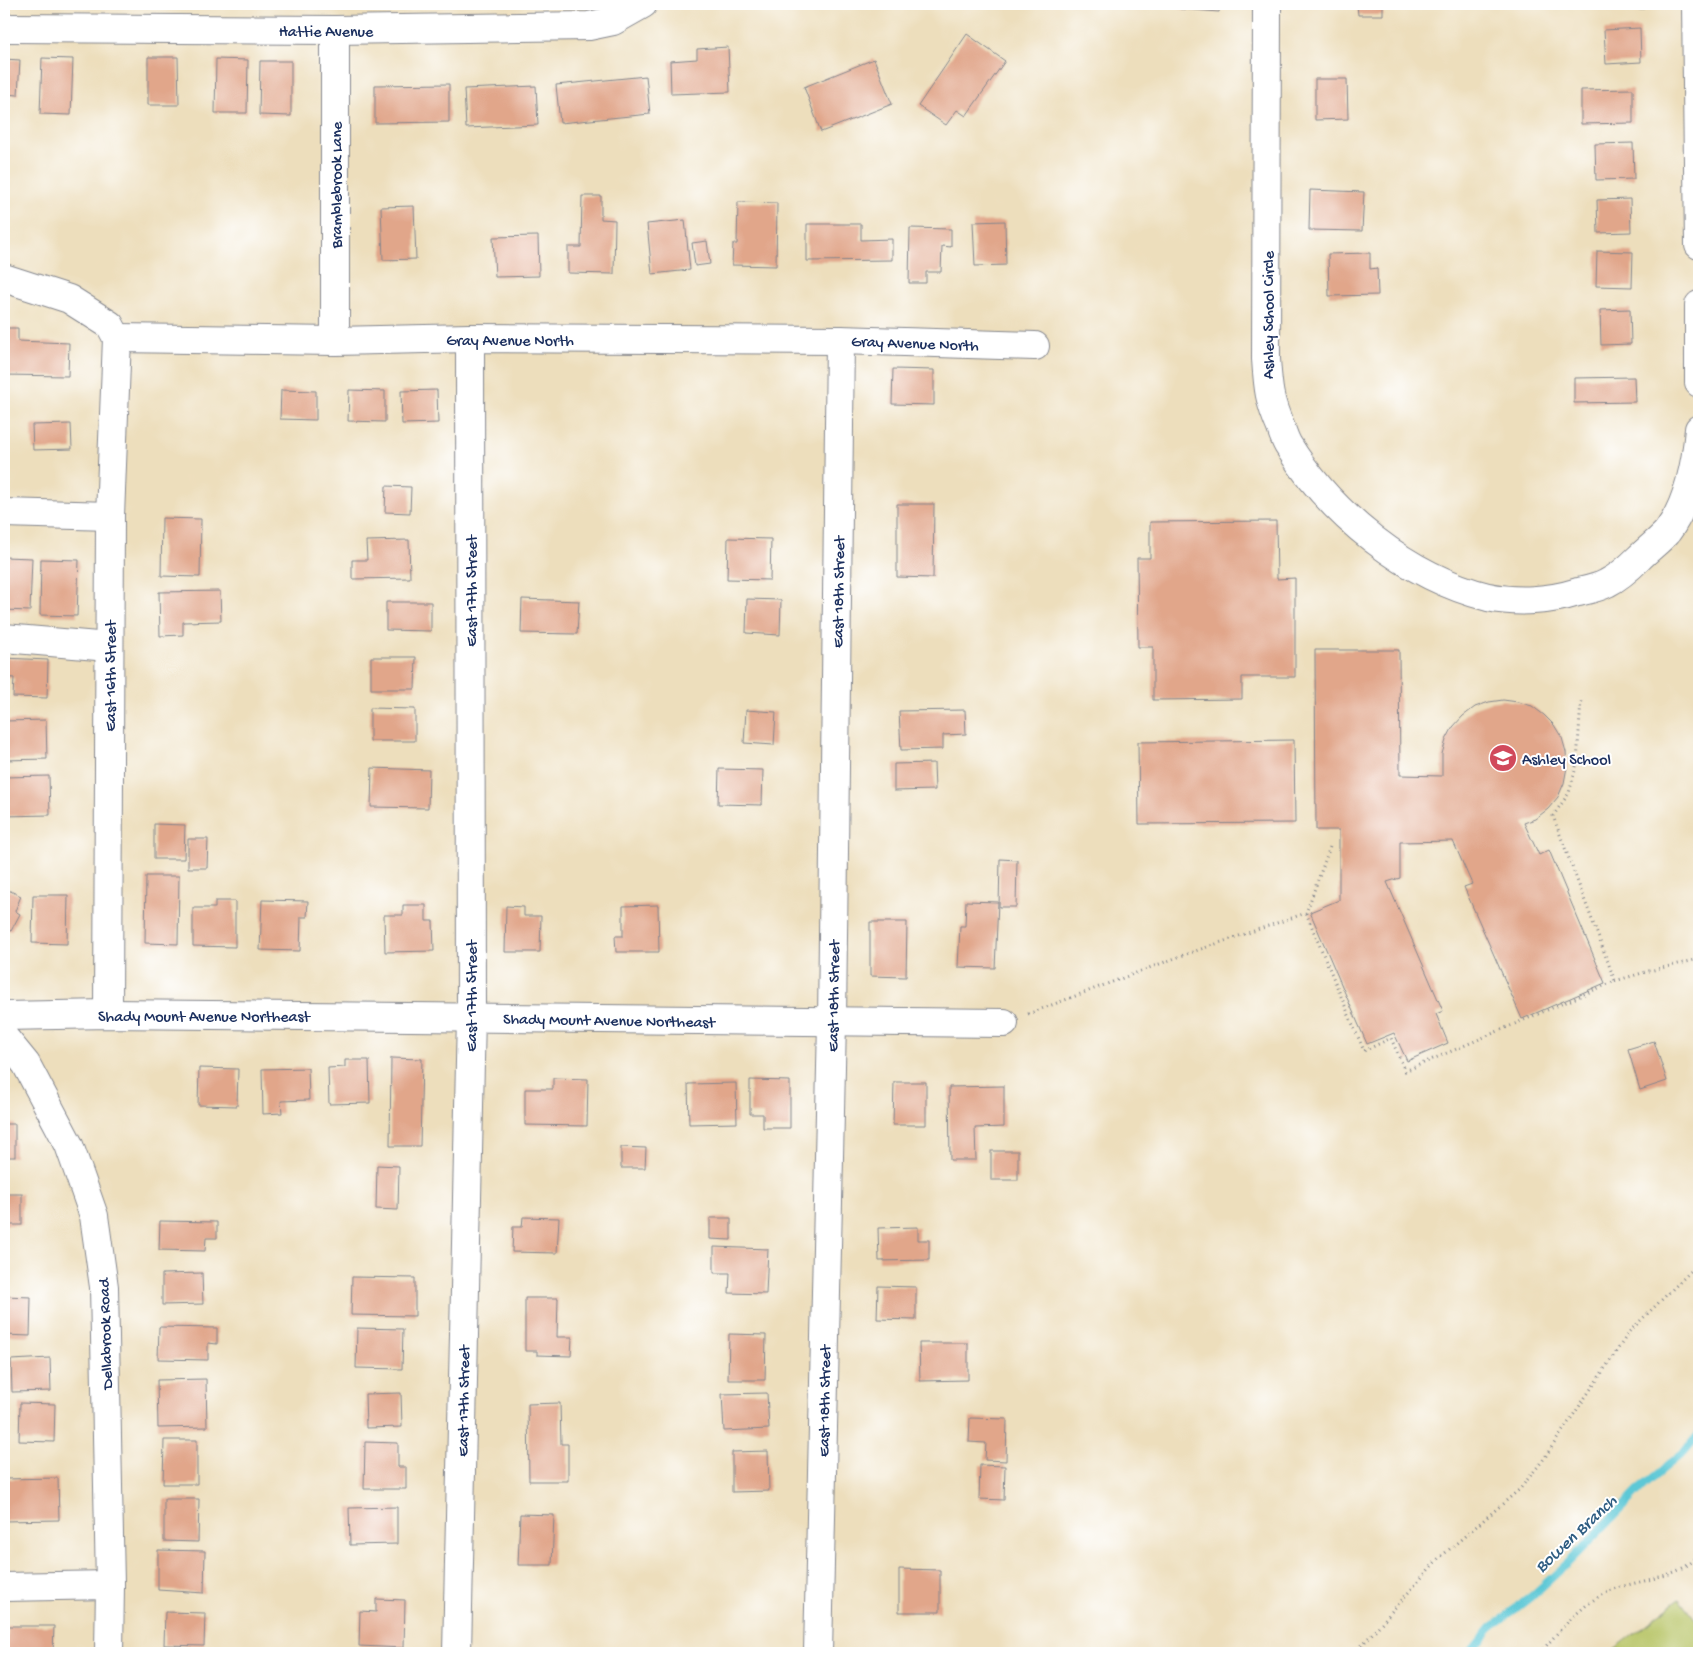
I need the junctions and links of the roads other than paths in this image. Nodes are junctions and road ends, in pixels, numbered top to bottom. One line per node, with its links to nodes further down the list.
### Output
1 (643, 4): 5 (street, Hattie Avenue)
2 (1267, 4): 15 (street, Ashley School Circle)
3 (1696, 4): 6 (street)
4 (4, 28): 5 (street, Hattie Avenue)
5 (335, 30): 12 (street, Bramblebrook Lane)
6 (1699, 245)
7 (4, 278): 9 (street)
8 (1699, 305): 14 (street)
9 (117, 338): 12 (street, Gray Avenue North); 17 (street, East 16th Street)
10 (470, 338): 11 (street, Gray Avenue North); 12 (street, Gray Avenue North); 22 (street, East 17th Street)
11 (840, 340): 13 (street, Gray Avenue North); 23 (street, East 18th Street)
12 (336, 341)
13 (1035, 346)
14 (1699, 383)
15 (1699, 429)
16 (4, 513): 17 (street)
17 (110, 516): 19 (street, East 16th Street)
18 (4, 638): 19 (street)
19 (109, 648): 20 (street, East 16th Street)
20 (108, 1014): 21 (street, Shady Mount Avenue Northeast); 22 (street, Shady Mount Avenue Northeast)
21 (4, 1016)
22 (470, 1016): 23 (street, Shady Mount Avenue Northeast); 29 (street, East 17th Street)
23 (832, 1022): 24 (street, Shady Mount Avenue Northeast); 30 (street, East 18th Street)
24 (1004, 1023)
25 (4, 1037): 26 (street, Dellabrook Road)
26 (110, 1585): 27 (street); 28 (street, Dellabrook Road)
27 (4, 1587)
28 (109, 1653)
29 (456, 1653)
30 (818, 1653)

